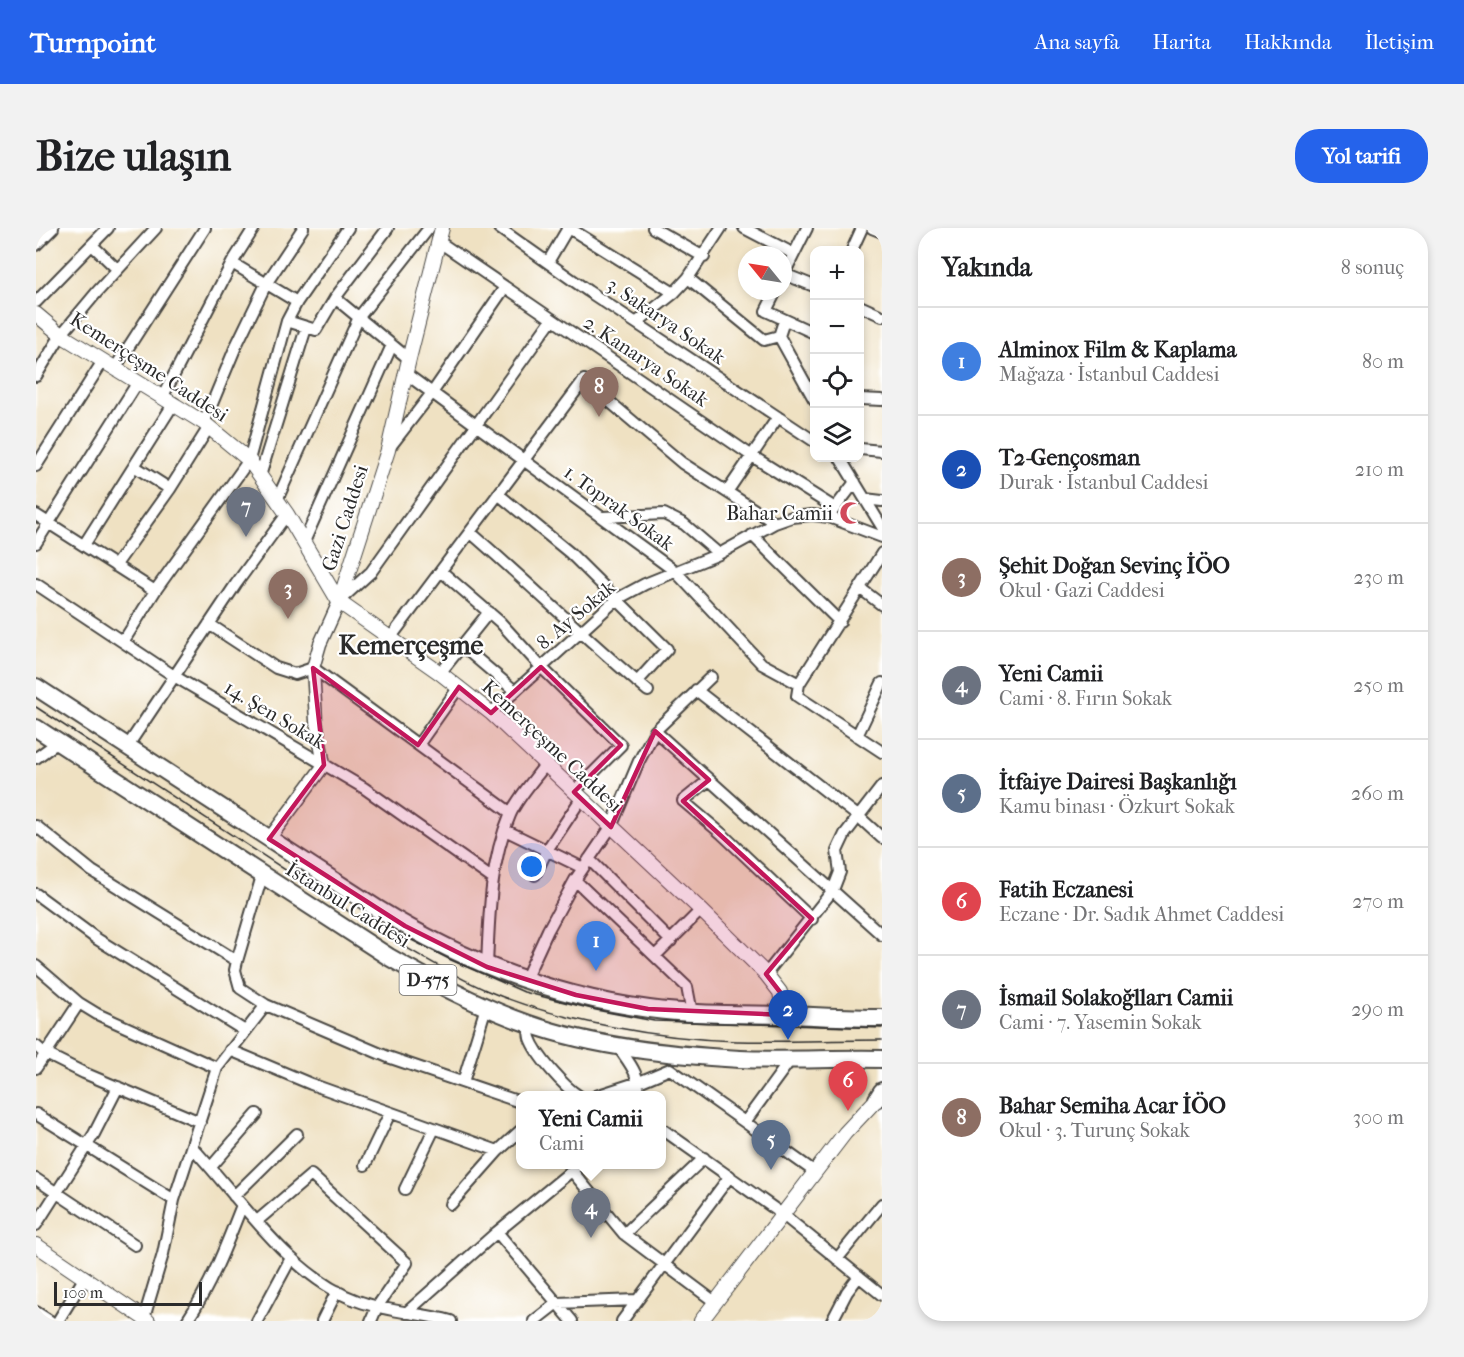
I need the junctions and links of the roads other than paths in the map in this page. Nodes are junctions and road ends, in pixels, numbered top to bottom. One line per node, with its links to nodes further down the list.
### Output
1 (53, 228): 21 (street)
2 (108, 228): 20 (street)
3 (156, 228): 28 (street)
4 (205, 228): 52 (street)
5 (254, 228): 27 (street)
6 (303, 228): 31 (street)
7 (348, 228): 38 (street)
8 (388, 228): 35 (street)
9 (429, 228): 42 (street)
10 (499, 228): 26 (street, 3. Sakarya Sokak)
11 (568, 228): 26 (street); 34 (street)
12 (653, 228): 24 (street)
13 (721, 228): 24 (street)
14 (744, 228): 23 (street)
15 (807, 228): 23 (street)
16 (862, 228): 22 (street)
17 (872, 228): 18 (street)
18 (882, 232)
19 (440, 234): 33 (street, 2. Kanarya Sokak); 53 (main road, Gazi Caddesi)
20 (92, 244): 28 (street); 37 (street)
21 (36, 245)
22 (854, 246)
23 (794, 254): 25 (street)
24 (704, 257): 29 (street)
25 (792, 258)
26 (548, 262): 46 (street, 3. Sakarya Sokak)
27 (232, 263): 31 (street); 59 (street)
28 (117, 269): 49 (street)
29 (688, 278): 34 (street); 50 (street)
30 (792, 278): 32 (street)
31 (266, 284): 38 (street); 62 (street)
32 (810, 285)
33 (505, 287): 43 (street, 2. Kanarya Sokak); 57 (street)
34 (674, 293): 46 (street)
35 (335, 298): 42 (street, 1. Toprak Sokak); 47 (street)
36 (772, 300): 45 (street)
37 (36, 302)
38 (297, 302): 44 (street)
39 (864, 308): 41 (street)
40 (36, 314): 49 (main road, Kemerçeşme Caddesi)
41 (882, 316)
42 (359, 317): 51 (street, 1. Toprak Sokak); 79 (street)
43 (552, 319): 63 (street); 68 (street, 2. Kanarya Sokak)
44 (287, 321): 47 (street); 69 (street)
45 (784, 321): 48 (street); 50 (street)
46 (636, 323): 61 (street, 3. Sakarya Sokak)
47 (306, 328): 74 (street)
48 (810, 331)
49 (61, 335): 52 (main road, Kemerçeşme Caddesi); 54 (street)
50 (779, 336): 56 (street)
51 (392, 345): 53 (street, 1. Toprak Sokak); 92 (street)
52 (109, 365): 55 (main road, Kemerçeşme Caddesi); 72 (street)
53 (407, 366): 57 (street, 1. Toprak Sokak); 66 (main road, Gazi Caddesi)
54 (37, 371)
55 (138, 382): 59 (main road, Kemerçeşme Caddesi); 86 (street)
56 (810, 392)
57 (432, 393): 63 (street, 1. Toprak Sokak); 66 (street)
58 (864, 399): 60 (street)
59 (168, 400): 62 (main road, Kemerçeşme Caddesi); 73 (street)
60 (882, 400)
61 (778, 417): 64 (street, 3. Sakarya Sokak); 68 (street)
62 (206, 425): 69 (main road, Kemerçeşme Caddesi); 76 (street)
63 (477, 425): 70 (street, 1. Toprak Sokak); 104 (street)
64 (810, 438)
65 (864, 449): 67 (street)
66 (388, 450): 104 (main road, Gazi Caddesi)
67 (882, 451)
68 (752, 456): 77 (street); 82 (street, 2. Kanarya Sokak)
69 (249, 460): 74 (main road, Kemerçeşme Caddesi); 102 (street)
70 (522, 460): 77 (street); 78 (street); 85 (street, 1. Toprak Sokak)
71 (842, 462): 75 (street)
72 (36, 466)
73 (134, 466): 76 (street); 94 (street)
74 (260, 476): 79 (main road, Kemerçeşme Caddesi)
75 (855, 482): 80 (street); 82 (street)
76 (170, 489): 97 (street)
77 (727, 492): 87 (street)
78 (498, 494): 89 (street); 103 (street)
79 (278, 500): 84 (main road, Kemerçeşme Caddesi)
80 (865, 500): 81 (street); 88 (street)
81 (882, 501)
82 (832, 513): 87 (street, 8. Ay Sokak); 91 (street, 8. Ay Sokak)
83 (36, 514): 86 (street)
84 (287, 514): 92 (main road, Kemerçeşme Caddesi); 108 (street)
85 (603, 517): 95 (street); 99 (street, 1. Toprak Sokak)
86 (49, 523): 93 (street); 94 (street)
87 (775, 523): 90 (street, 8. Ay Sokak)
88 (882, 527)
89 (470, 532): 98 (street); 109 (street)
90 (752, 535): 95 (street, 8. Ay Sokak); 107 (street)
91 (882, 537)
92 (304, 542): 104 (main road, Kemerçeşme Caddesi)
93 (36, 543)
94 (84, 545): 97 (street)
95 (719, 554): 99 (street, 8. Ay Sokak)
96 (882, 554): 101 (street)
97 (115, 566): 102 (street)
98 (441, 571): 106 (street); 110 (street)
99 (676, 572): 103 (street, 8. Ay Sokak); 120 (street, 1. Toprak Sokak)
100 (36, 584): 111 (street, 14. Şen Sokak)
101 (861, 589): 105 (street); 107 (street)
102 (155, 591): 111 (street)
103 (617, 599): 109 (street, 8. Ay Sokak); 118 (street)
104 (339, 602): 110 (main road, Kemerçeşme Caddesi); 113 (street, Gazi Caddesi)
105 (882, 605)
106 (489, 612): 112 (street); 114 (street)
107 (840, 622): 120 (street)
108 (209, 624): 113 (street); 116 (street)
109 (580, 632): 114 (street, 8. Ay Sokak); 118 (street)
110 (391, 637): 115 (main road, Kemerçeşme Caddesi)
111 (123, 642): 116 (street, 14. Şen Sokak)
112 (462, 646): 115 (street); 124 (street)
113 (313, 668): 132 (street); 136 (street, Gazi Caddesi)
114 (541, 668): 124 (street, 8. Ay Sokak); 140 (street)
115 (440, 673): 122 (main road, Kemerçeşme Caddesi)
116 (174, 676): 133 (street); 136 (street, 14. Şen Sokak)
117 (711, 676): 123 (street)
118 (637, 682): 125 (street)
119 (882, 683): 126 (street)
120 (799, 684): 130 (street)
121 (36, 687): 133 (highway, İstanbul Caddesi / D-575)
122 (459, 687): 127 (main road, Kemerçeşme Caddesi); 132 (street)
123 (696, 690): 129 (street); 142 (street)
124 (515, 691): 127 (street, 8. Ay Sokak)
125 (648, 691)
126 (879, 697): 130 (street)
127 (491, 712): 137 (main road, Kemerçeşme Caddesi)
128 (36, 728): 131 (highway, İstanbul Caddesi / D-575)
129 (655, 731): 138 (street); 144 (street)
130 (857, 736): 134 (street)
131 (58, 742): 135 (street); 151 (highway, İstanbul Caddesi / D-575)
132 (418, 745): 141 (street)
133 (127, 747): 147 (highway, İstanbul Caddesi / D-575)
134 (882, 752)
135 (36, 758)
136 (324, 765): 147 (street); 152 (street, 14. Şen Sokak)
137 (545, 765): 140 (main road, Kemerçeşme Caddesi); 141 (street)
138 (710, 780): 154 (street); 157 (street)
139 (882, 786): 142 (street)
140 (578, 795): 144 (main road, Kemerçeşme Caddesi); 148 (street)
141 (511, 813): 145 (street)
142 (859, 817): 146 (street); 154 (street)
143 (36, 826): 161 (street)
144 (611, 826): 149 (street); 156 (main road, Kemerçeşme Caddesi)
145 (506, 830): 148 (street); 152 (street)
146 (882, 838)
147 (269, 839): 163 (highway, İstanbul Caddesi / D-575)
148 (547, 850): 149 (street); 150 (street)
149 (586, 864): 153 (street); 159 (street)
150 (535, 875)
151 (262, 876): 161 (street); 168 (highway, İstanbul Caddesi / D-575)
152 (493, 879): 163 (street)
153 (575, 880): 160 (street); 165 (street)
154 (833, 891): 157 (street); 158 (street)
155 (36, 894): 173 (street)
156 (701, 910): 159 (street); 164 (main road, Kemerçeşme Caddesi)
157 (812, 919): 164 (street)
158 (882, 935)
159 (670, 940): 160 (street)
160 (655, 956): 169 (street)
161 (237, 961): 167 (street)
162 (36, 966): 166 (street)
163 (487, 967): 165 (highway, İstanbul Caddesi / D-575)
164 (766, 974): 170 (main road, Kemerçeşme Caddesi)
165 (525, 980): 169 (highway, İstanbul Caddesi / D-575)
166 (79, 1003): 175 (street); 180 (street)
167 (266, 1005): 173 (street); 181 (street)
168 (486, 1007): 172 (highway, İstanbul Caddesi / D-575); 181 (street)
169 (692, 1013): 170 (highway, İstanbul Caddesi / D-575)
170 (784, 1015): 171 (highway, İstanbul Caddesi / D-575)
171 (882, 1018)
172 (528, 1024): 174 (highway, İstanbul Caddesi / D-575); 184 (street)
173 (245, 1031): 176 (street)
174 (617, 1045): 177 (highway, İstanbul Caddesi / D-575); 182 (street)
175 (40, 1050): 179 (street); 183 (street)
176 (230, 1050): 180 (street); 189 (street)
177 (790, 1059): 178 (highway, İstanbul Caddesi / D-575); 193 (street)
178 (882, 1059)
179 (36, 1068)
180 (217, 1068): 192 (street)
181 (462, 1082): 188 (street)
182 (639, 1082): 185 (street); 186 (street); 193 (street)
183 (118, 1087): 192 (street); 198 (street)
184 (570, 1091)
185 (609, 1091)
186 (638, 1091)
187 (881, 1097): 206 (main road)
188 (516, 1101)
189 (390, 1113): 194 (street); 202 (street)
190 (36, 1114): 198 (street)
191 (257, 1114): 203 (street)
192 (200, 1122): 199 (street)
193 (745, 1122): 206 (street)
194 (434, 1129): 200 (street); 209 (street)
195 (666, 1132): 201 (street)
196 (297, 1134): 211 (street)
197 (516, 1135): 200 (street)
198 (86, 1147): 210 (street); 212 (street)
199 (192, 1148): 203 (street); 212 (street)
200 (498, 1151): 213 (street)
201 (704, 1158): 207 (street); 220 (street)
202 (365, 1165)
203 (211, 1167): 211 (street)
204 (575, 1169): 219 (street)
205 (577, 1169): 220 (street)
206 (815, 1172): 216 (main road)
207 (730, 1176): 216 (street); 225 (street)
208 (36, 1179): 210 (street)
209 (405, 1190)
210 (57, 1193): 218 (street); 222 (street)
211 (234, 1196): 215 (street)
212 (174, 1200): 237 (street)
213 (451, 1204)
214 (882, 1204): 224 (street)
215 (242, 1205): 217 (street); 240 (street)
216 (782, 1214): 224 (street); 231 (main road)
217 (257, 1221): 223 (street); 233 (street)
218 (36, 1225)
219 (497, 1232): 232 (street); 235 (street)
220 (624, 1234): 225 (street)
221 (36, 1245): 227 (main road)
222 (135, 1245)
223 (291, 1258): 228 (street); 241 (street)
224 (837, 1258): 226 (street)
225 (663, 1265): 230 (street); 231 (street)
226 (859, 1276): 229 (street); 249 (street)
227 (85, 1277): 237 (main road); 239 (street)
228 (337, 1291): 233 (street); 242 (street)
229 (881, 1291)
230 (637, 1300): 232 (street); 247 (street)
231 (715, 1302): 248 (main road)
232 (557, 1303): 245 (street); 246 (street)
233 (377, 1307): 235 (street); 243 (street)
234 (36, 1312): 238 (street)
235 (406, 1313): 236 (street)
236 (426, 1319): 244 (street)
237 (146, 1320)
238 (50, 1321)
239 (58, 1321)
240 (187, 1321)
241 (257, 1321)
242 (322, 1321)
243 (371, 1321)
244 (452, 1321)
245 (534, 1321)
246 (572, 1321)
247 (622, 1321)
248 (701, 1321)
249 (832, 1321)

